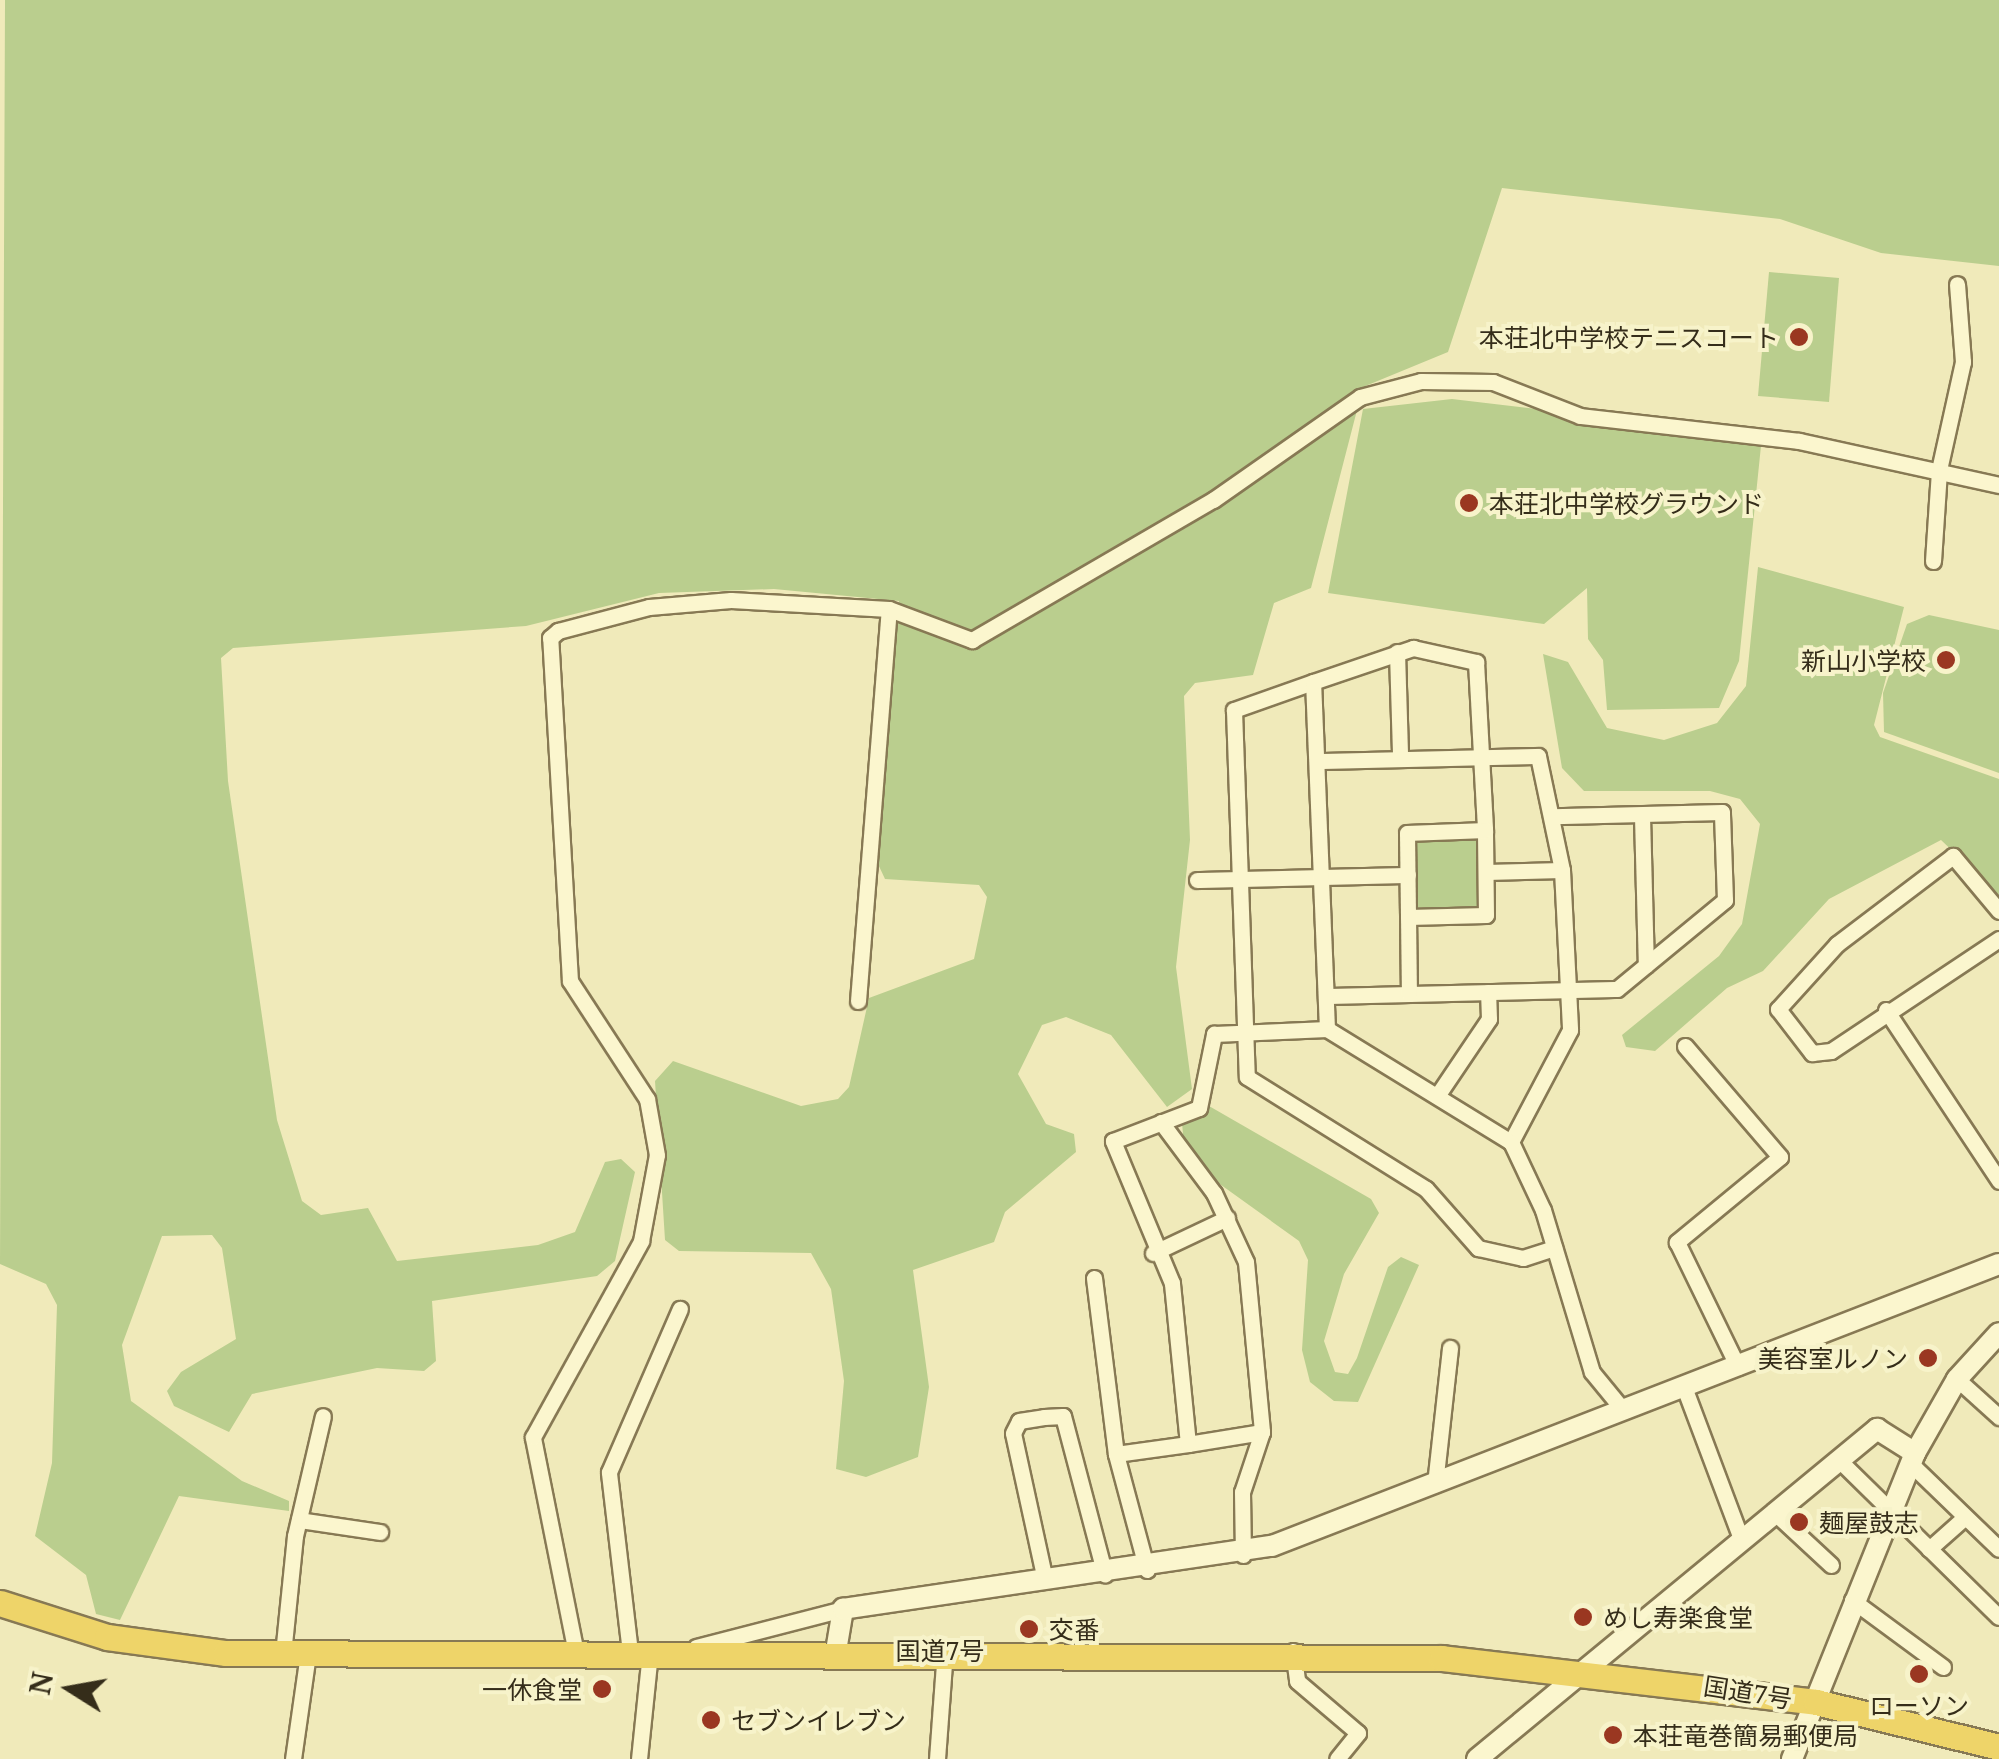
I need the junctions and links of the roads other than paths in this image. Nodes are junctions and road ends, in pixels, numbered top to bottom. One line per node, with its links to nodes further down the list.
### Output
1 (1957, 284): 2 (street)
2 (1939, 470): 3 (street); 4 (street); 5 (street)
3 (1999, 485)
4 (1933, 560)
5 (889, 609): 28 (street); 80 (street)
6 (1397, 652): 7 (street); 8 (street); 9 (street)
7 (1314, 682): 10 (street); 17 (street)
8 (1481, 755): 9 (street); 11 (street); 13 (street)
9 (1400, 756): 10 (street)
10 (1319, 762): 18 (street)
11 (1553, 816): 12 (street); 14 (street)
12 (1642, 816): 23 (street); 23 (street)
13 (1484, 830): 15 (street); 16 (street)
14 (1562, 870): 15 (street); 24 (street)
15 (1486, 872): 21 (street)
16 (1408, 875): 18 (street); 21 (street)
17 (1243, 878): 18 (street); 19 (street); 31 (street)
18 (1324, 878): 27 (street)
19 (1197, 880)
20 (1999, 911): 29 (street)
21 (1408, 916): 26 (street)
22 (1999, 939): 29 (street)
23 (1646, 965): 24 (street)
24 (1570, 991): 25 (street); 35 (street)
25 (1488, 992): 26 (street); 33 (street)
26 (1409, 994): 27 (street)
27 (1326, 996): 30 (street)
28 (858, 1000)
29 (1886, 1010): 36 (street)
30 (1327, 1029): 31 (street); 33 (street)
31 (1246, 1032): 34 (street); 38 (street)
32 (1685, 1046): 46 (street)
33 (1437, 1096): 35 (street)
34 (1162, 1122): 37 (street); 39 (street)
35 (1511, 1142): 38 (street)
36 (1999, 1181)
37 (1227, 1218): 39 (street); 52 (street)
38 (1554, 1248): 49 (street)
39 (1154, 1253): 53 (street)
40 (1999, 1264): 46 (street)
41 (1094, 1278): 54 (street)
42 (680, 1309): 78 (street)
43 (1999, 1332): 45 (street)
44 (1450, 1348): 57 (street)
45 (1992, 1355): 47 (street)
46 (1738, 1367): 48 (street)
47 (1957, 1379): 51 (street); 55 (street)
48 (1684, 1387): 49 (street); 63 (street)
49 (1624, 1411): 57 (street)
50 (324, 1416): 61 (street)
51 (1999, 1417)
52 (1262, 1432): 53 (street); 66 (street)
53 (1188, 1444): 54 (street)
54 (1116, 1454): 68 (street)
55 (1913, 1458): 56 (street); 58 (street); 60 (street)
56 (1841, 1462): 58 (street); 59 (street)
57 (1436, 1484): 66 (street)
58 (1888, 1510): 65 (street); 71 (street)
59 (1776, 1514): 63 (street); 67 (street)
60 (1965, 1516): 64 (street); 65 (street)
61 (299, 1520): 62 (street); 81 (street)
62 (380, 1532)
63 (1742, 1539): 83 (street)
64 (1999, 1549)
65 (1929, 1550): 74 (street)
66 (1243, 1555): 68 (street)
67 (1831, 1565)
68 (1147, 1570): 69 (street)
69 (1105, 1575): 70 (street); 70 (street)
70 (1045, 1580): 73 (street)
71 (1852, 1600): 82 (street); 84 (street)
72 (0, 1603): 81 (highway, 国道7号)
73 (843, 1609): 76 (street); 79 (street)
74 (1999, 1617)
75 (946, 1650): 76 (highway, 国道7号); 77 (highway, 国道7号); 88 (street)
76 (836, 1651): 79 (highway, 国道7号)
77 (1293, 1651): 83 (highway, 国道7号); 89 (street)
78 (640, 1652): 79 (highway, 国道7号); 80 (highway, 国道7号); 87 (street)
79 (677, 1652)
80 (576, 1653): 81 (highway, 国道7号)
81 (296, 1654): 86 (street)
82 (1942, 1668)
83 (1581, 1671): 84 (highway, 国道7号); 90 (street)
84 (1816, 1702): 85 (highway, 国道7号); 91 (street)
85 (1999, 1747)
86 (293, 1759)
87 (639, 1759)
88 (937, 1759)
89 (1337, 1759)
90 (1477, 1759)
91 (1792, 1759)

